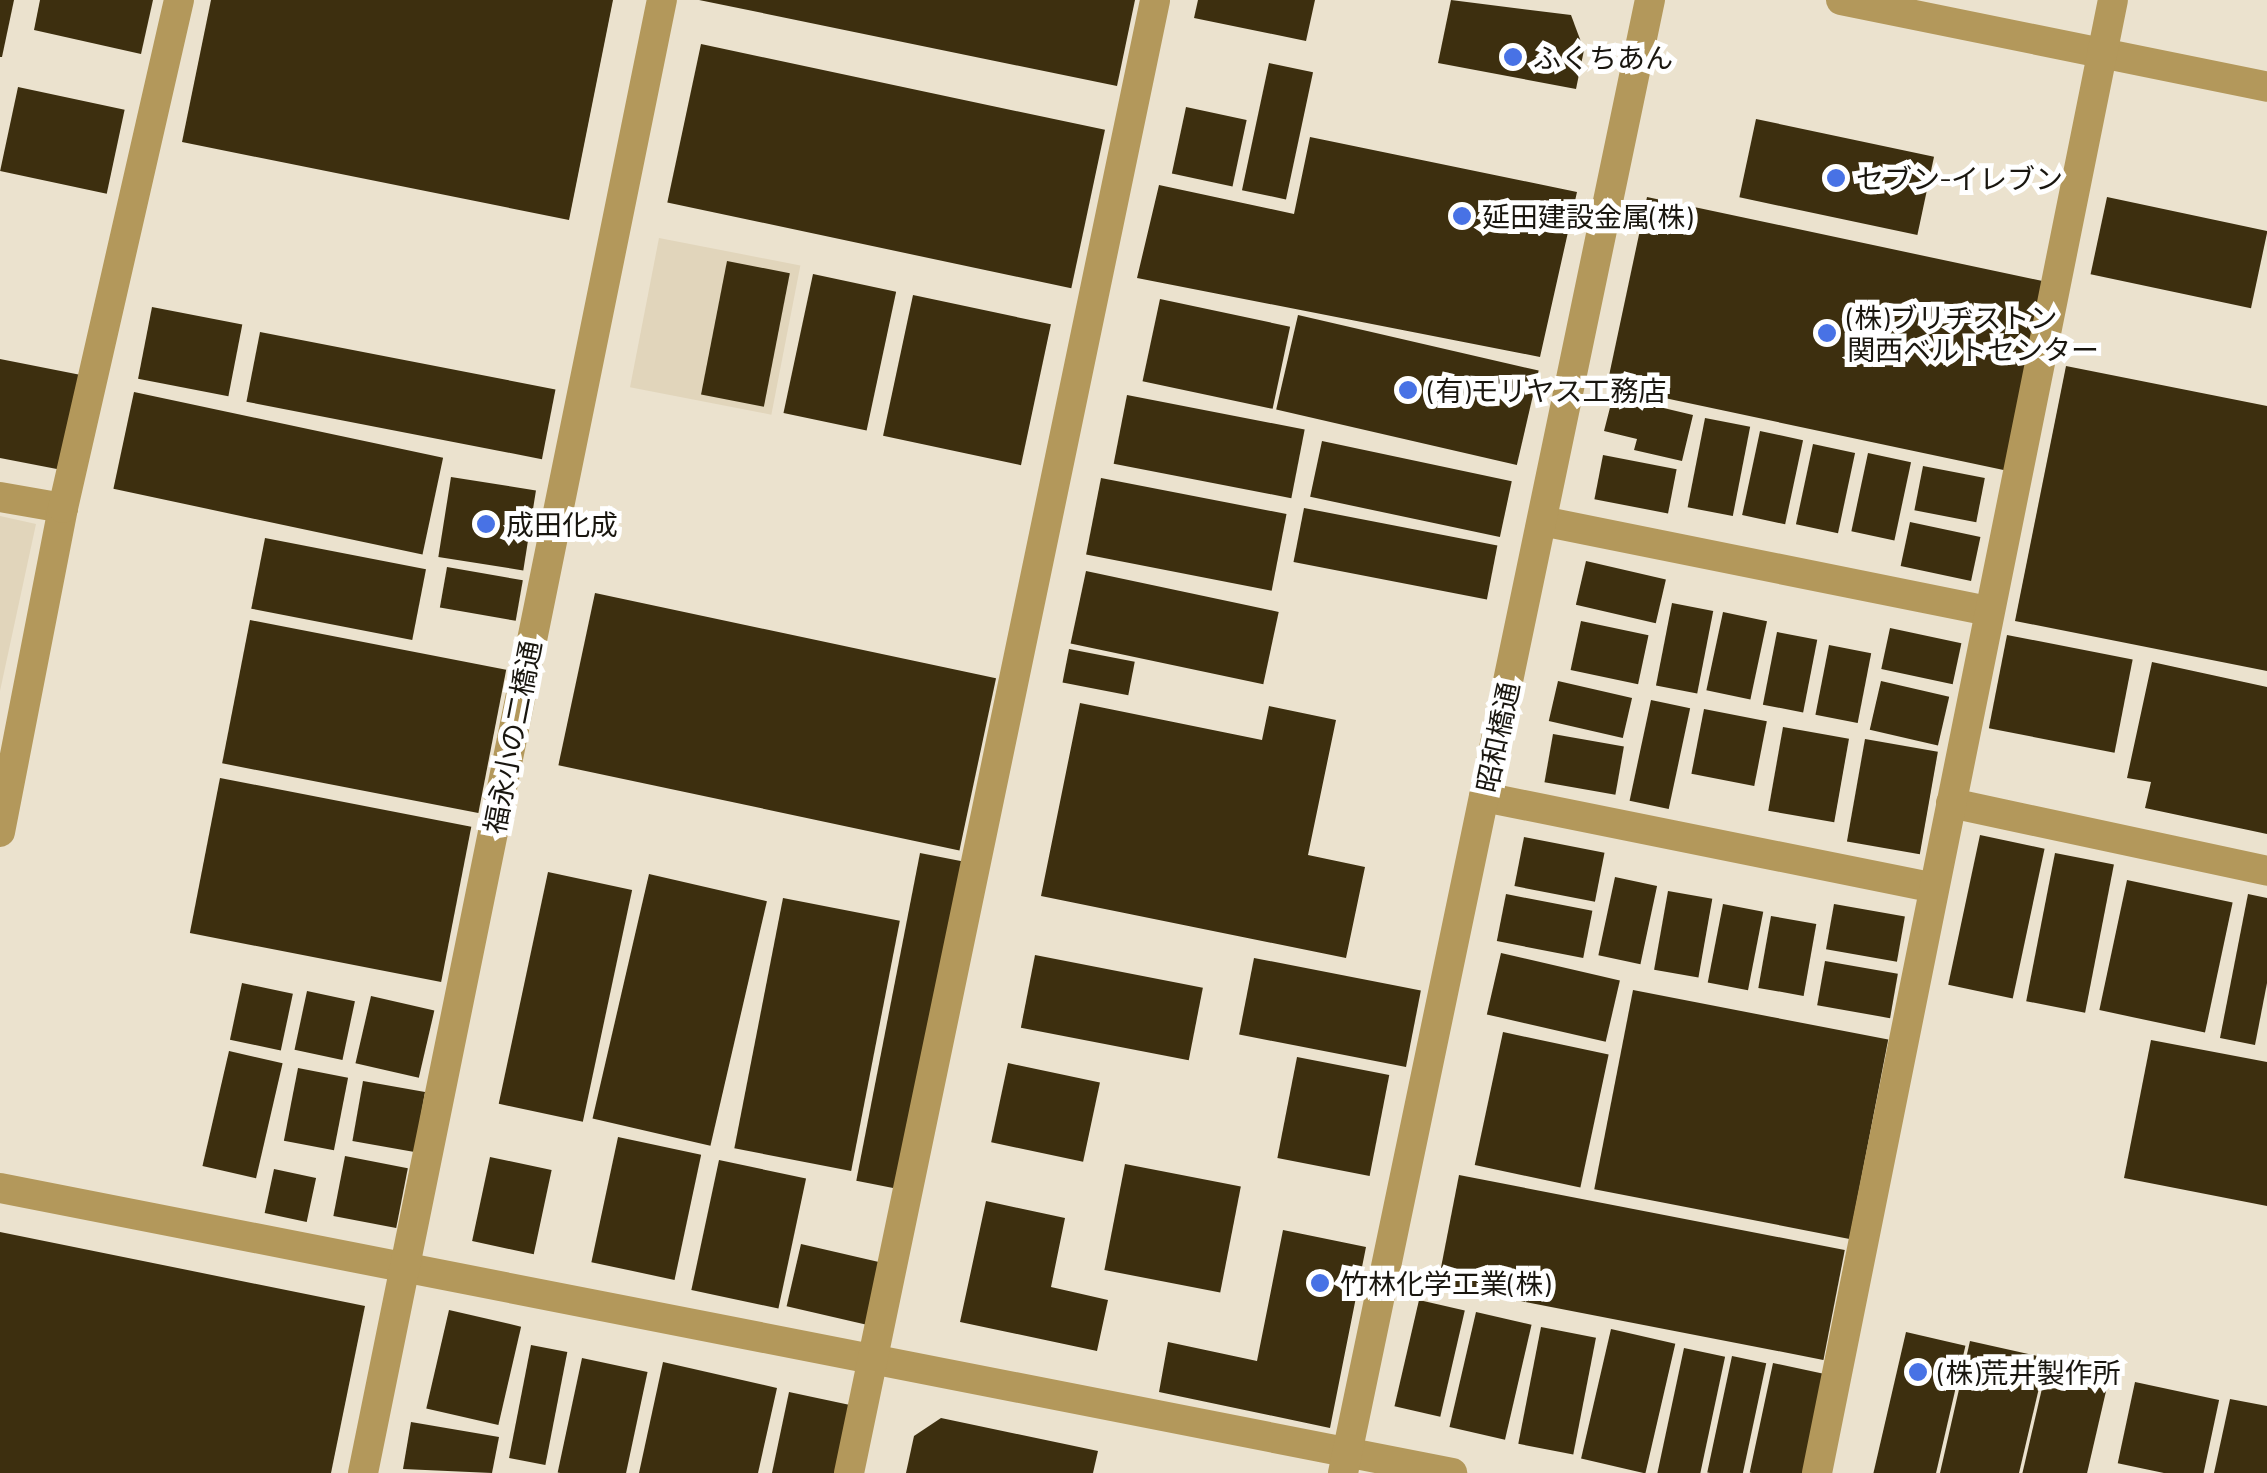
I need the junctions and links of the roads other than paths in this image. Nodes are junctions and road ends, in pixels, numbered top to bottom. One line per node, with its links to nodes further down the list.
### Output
1 (178, 0): 10 (street)
2 (662, 0): 19 (street, 福永小の二橋通)
3 (1156, 0): 20 (street)
4 (1650, 0): 11 (street, 昭和橋通)
5 (1841, 0): 7 (street)
6 (2113, 0): 7 (street)
7 (2101, 53): 8 (street); 12 (street)
8 (2267, 87)
9 (0, 496): 10 (street)
10 (63, 508): 15 (street)
11 (1542, 521): 12 (street); 13 (street, 昭和橋通)
12 (1989, 611): 14 (street)
13 (1484, 797): 17 (street); 21 (street, 昭和橋通)
14 (1951, 804): 16 (street); 17 (street)
15 (0, 832)
16 (2267, 871)
17 (1934, 888): 25 (street)
18 (0, 1188): 19 (street)
19 (404, 1270): 20 (street); 22 (street, 福永小の二橋通)
20 (873, 1360): 21 (street); 23 (street)
21 (1345, 1462): 24 (street)
22 (363, 1473)
23 (850, 1473)
24 (1452, 1473)
25 (1817, 1473)

